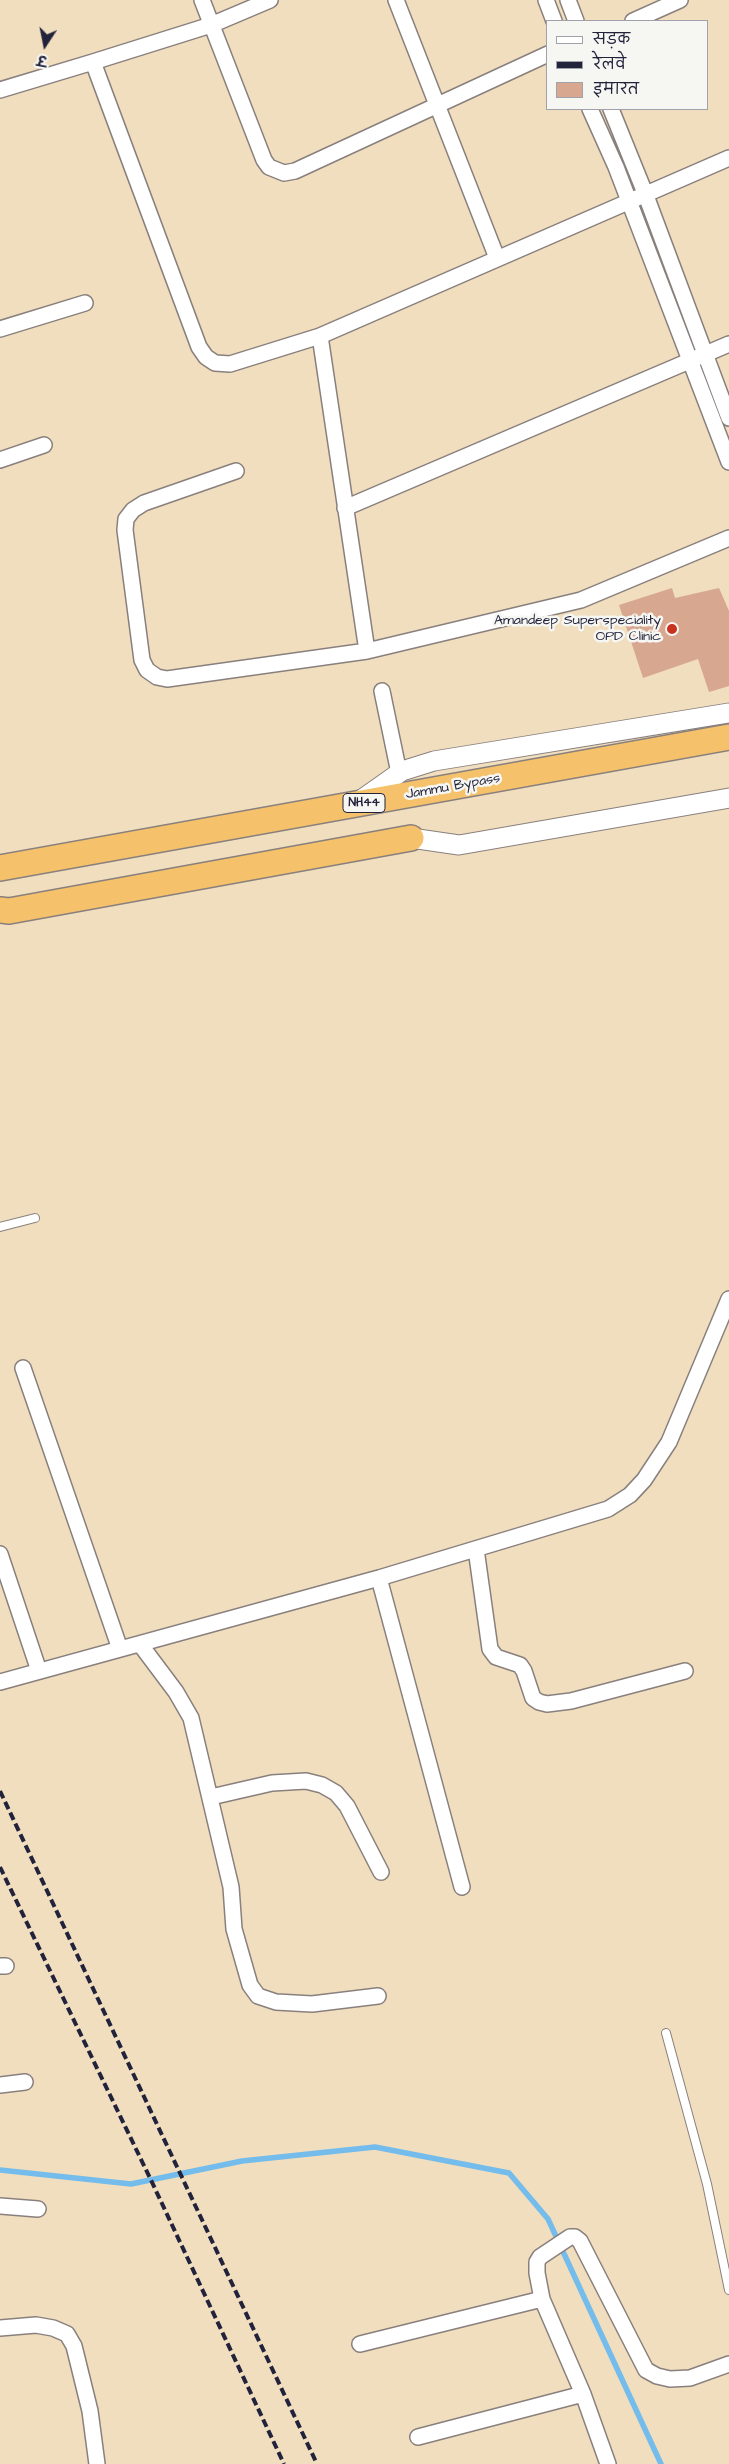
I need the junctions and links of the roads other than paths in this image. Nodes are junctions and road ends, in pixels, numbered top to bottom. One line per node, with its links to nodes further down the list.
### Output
1 (202, 0): 10 (street)
2 (270, 0): 10 (street)
3 (396, 0): 14 (street)
4 (546, 0): 7 (street)
5 (568, 0): 8 (street)
6 (680, 0): 9 (street)
7 (554, 20)
8 (576, 20)
9 (635, 20)
10 (211, 25): 12 (street); 14 (street)
11 (546, 55): 14 (street)
12 (93, 62): 13 (street); 23 (street)
13 (0, 90)
14 (438, 106): 20 (street)
15 (590, 110): 19 (street)
16 (611, 110): 18 (street)
17 (729, 158): 18 (street)
18 (645, 193): 19 (street); 25 (street)
19 (628, 201): 20 (street); 26 (street)
20 (497, 258): 23 (street)
21 (85, 303): 22 (street)
22 (0, 329)
23 (320, 336): 32 (street)
24 (729, 344): 25 (street)
25 (706, 354): 26 (street); 27 (street)
26 (690, 361): 30 (street); 32 (street)
27 (729, 418)
28 (44, 445): 29 (street)
29 (0, 460)
30 (729, 462)
31 (236, 471): 34 (street)
32 (344, 508): 34 (street)
33 (729, 538): 34 (street)
34 (367, 651)
35 (382, 691): 38 (street)
36 (729, 713): 38 (street)
37 (729, 737): 40 (highway, Jammu Bypass / NH44)
38 (399, 773): 40 (street)
39 (729, 798): 41 (street)
40 (354, 804): 42 (highway, Jammu Bypass / NH44)
41 (411, 838): 43 (highway)
42 (0, 868)
43 (0, 910)
44 (35, 1218): 45 (lane)
45 (0, 1227)
46 (729, 1299): 48 (street)
47 (23, 1368): 52 (street)
48 (476, 1549): 50 (street); 54 (street)
49 (0, 1554): 53 (street)
50 (379, 1578): 51 (street); 58 (street)
51 (140, 1644): 52 (street); 56 (street)
52 (120, 1649): 53 (street)
53 (39, 1671): 55 (street)
54 (685, 1671)
55 (0, 1682)
56 (211, 1797): 57 (street); 59 (street)
57 (382, 1872)
58 (462, 1886)
59 (378, 1996)
60 (666, 2033): 65 (lane)
61 (24, 2082): 62 (street)
62 (0, 2085)
63 (0, 2206): 64 (street)
64 (38, 2209)
65 (729, 2290)
66 (542, 2299): 68 (street); 69 (street); 70 (street)
67 (0, 2328): 72 (street)
68 (360, 2344)
69 (729, 2364)
70 (582, 2394): 71 (street); 73 (street)
71 (418, 2437)
72 (97, 2464)
73 (608, 2464)

